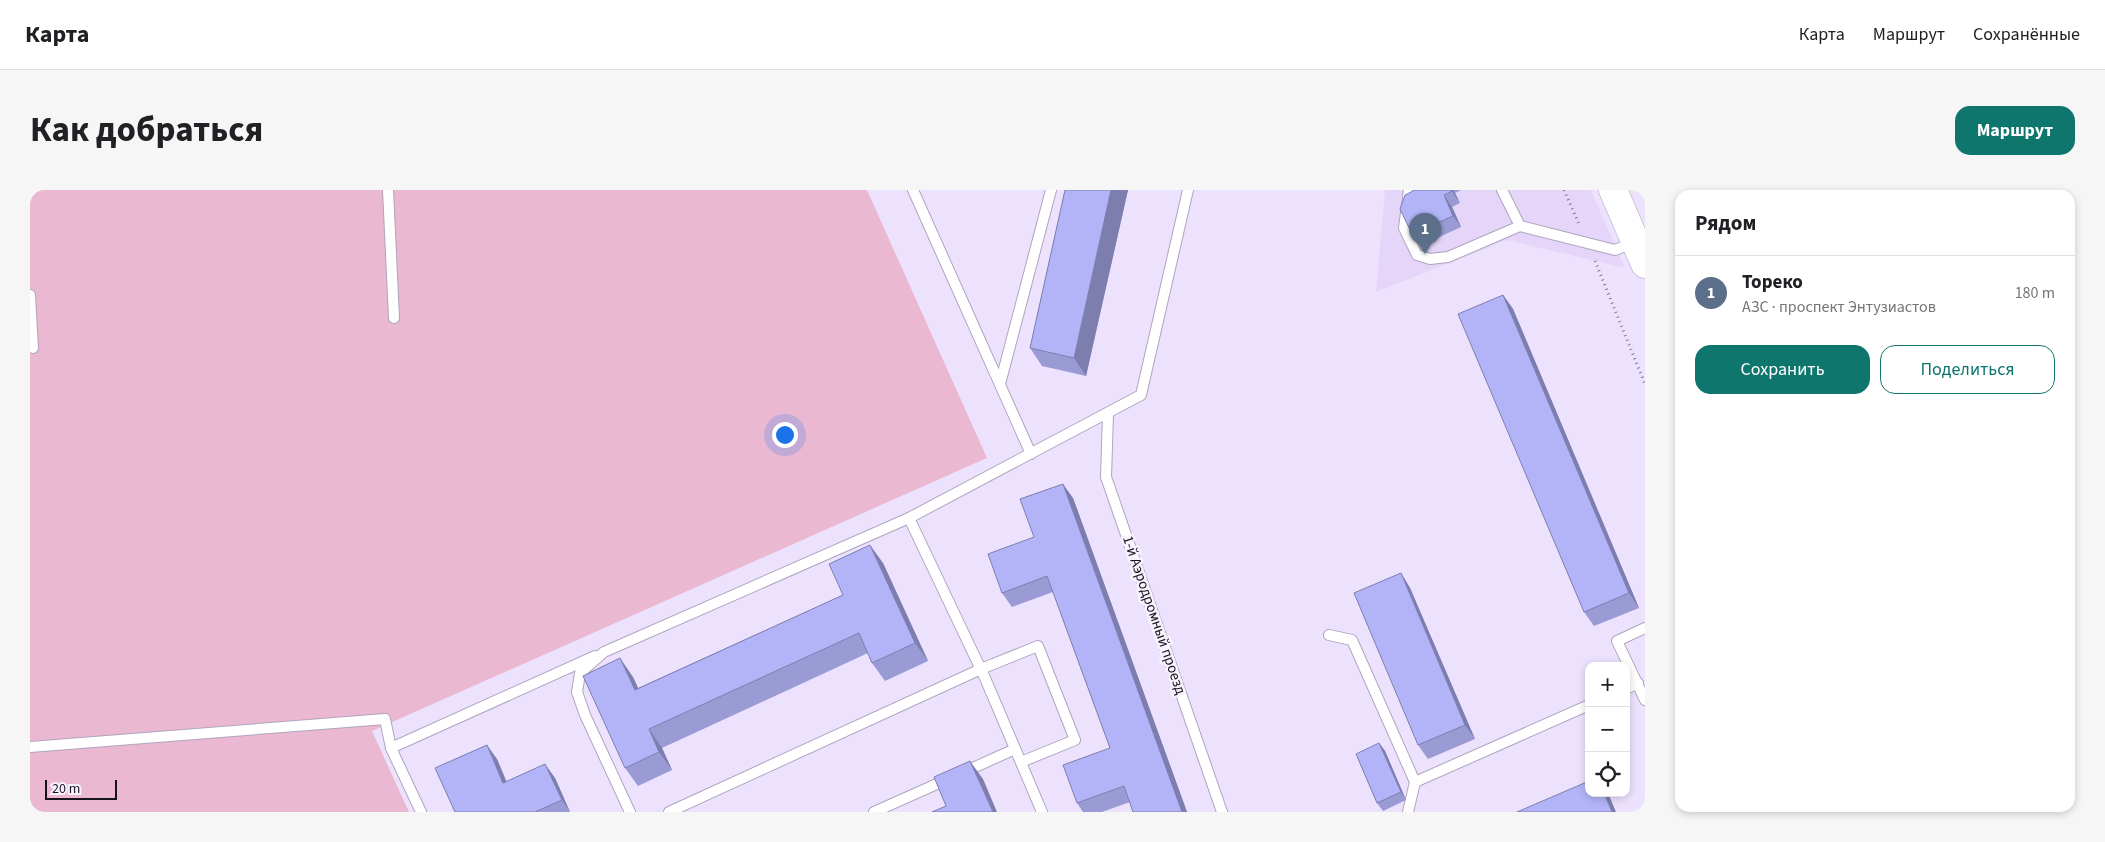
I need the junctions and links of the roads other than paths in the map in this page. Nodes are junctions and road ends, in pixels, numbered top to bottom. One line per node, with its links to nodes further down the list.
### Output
1 (388, 190): 11 (lane)
2 (915, 190): 13 (lane)
3 (1051, 190): 13 (lane)
4 (1188, 190): 14 (lane)
5 (1409, 190): 8 (lane)
6 (1502, 190): 8 (lane)
7 (1613, 190): 9 (main road)
8 (1520, 226): 9 (lane)
9 (1640, 253)
10 (30, 295): 12 (lane)
11 (394, 318)
12 (33, 348)
13 (1000, 384): 15 (lane)
14 (1108, 414): 15 (lane); 35 (lane, 1-й Аэродромный проезд)
15 (1031, 454): 16 (lane)
16 (909, 518): 19 (lane); 20 (lane)
17 (1645, 628): 21 (lane)
18 (1329, 635): 29 (lane)
19 (604, 652): 26 (lane); 31 (lane)
20 (981, 669): 27 (lane); 28 (lane); 32 (lane)
21 (1638, 683): 22 (lane); 23 (lane)
22 (1630, 687)
23 (1645, 700)
24 (1585, 707): 29 (lane)
25 (30, 747): 26 (lane)
26 (391, 748): 30 (lane)
27 (1015, 749): 28 (lane); 33 (lane)
28 (1021, 762): 34 (lane)
29 (1415, 782): 36 (lane)
30 (421, 812)
31 (630, 812)
32 (669, 812)
33 (874, 812)
34 (1042, 812)
35 (1222, 812)
36 (1408, 812)

